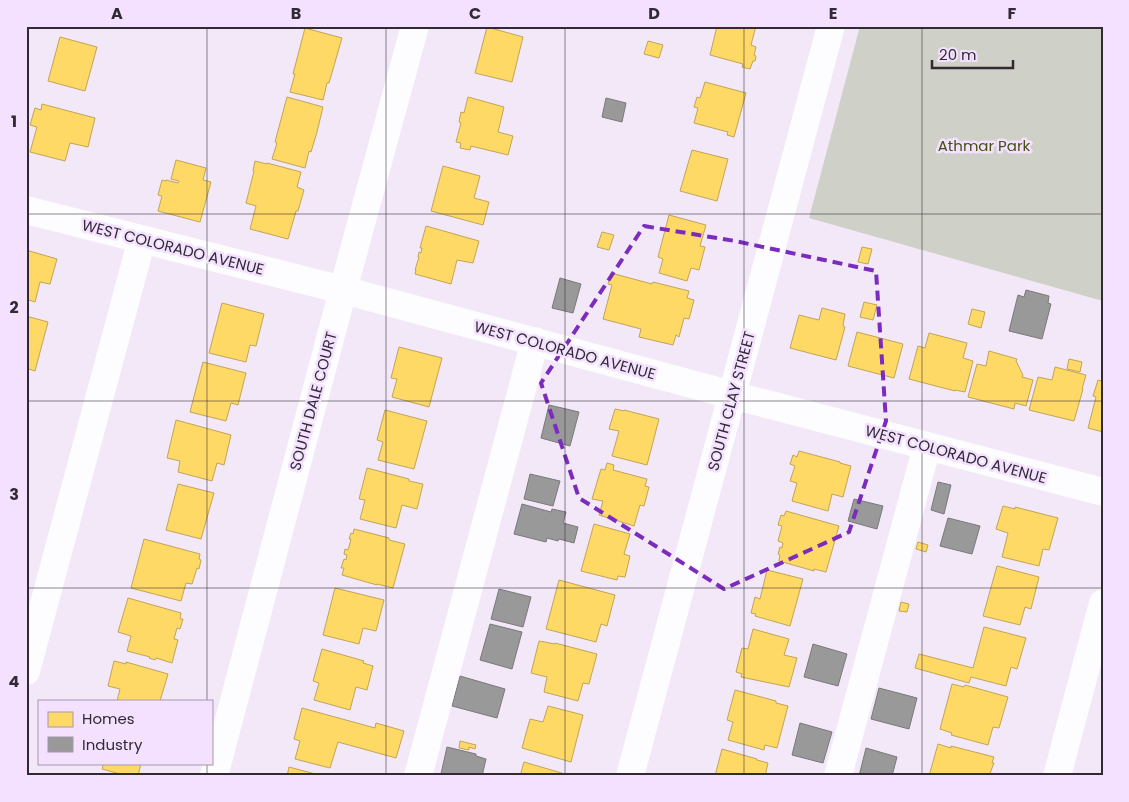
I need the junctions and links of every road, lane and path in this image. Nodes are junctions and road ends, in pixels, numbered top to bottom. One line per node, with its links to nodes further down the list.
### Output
1 (415, 26): 5 (street, SOUTH DALE COURT)
2 (831, 26): 7 (street, SOUTH CLAY STREET)
3 (26, 210): 4 (street, WEST COLORADO AVENUE)
4 (142, 239): 5 (street, WEST COLORADO AVENUE); 11 (street)
5 (343, 290): 6 (street, WEST COLORADO AVENUE); 12 (street, SOUTH DALE COURT)
6 (535, 341): 7 (street, WEST COLORADO AVENUE); 13 (street)
7 (732, 395): 8 (street, WEST COLORADO AVENUE); 14 (street, SOUTH CLAY STREET)
8 (927, 446): 9 (street, WEST COLORADO AVENUE); 15 (street)
9 (1103, 492)
10 (1103, 603): 16 (street)
11 (26, 671)
12 (214, 776)
13 (418, 776)
14 (630, 776)
15 (838, 776)
16 (1057, 776)

